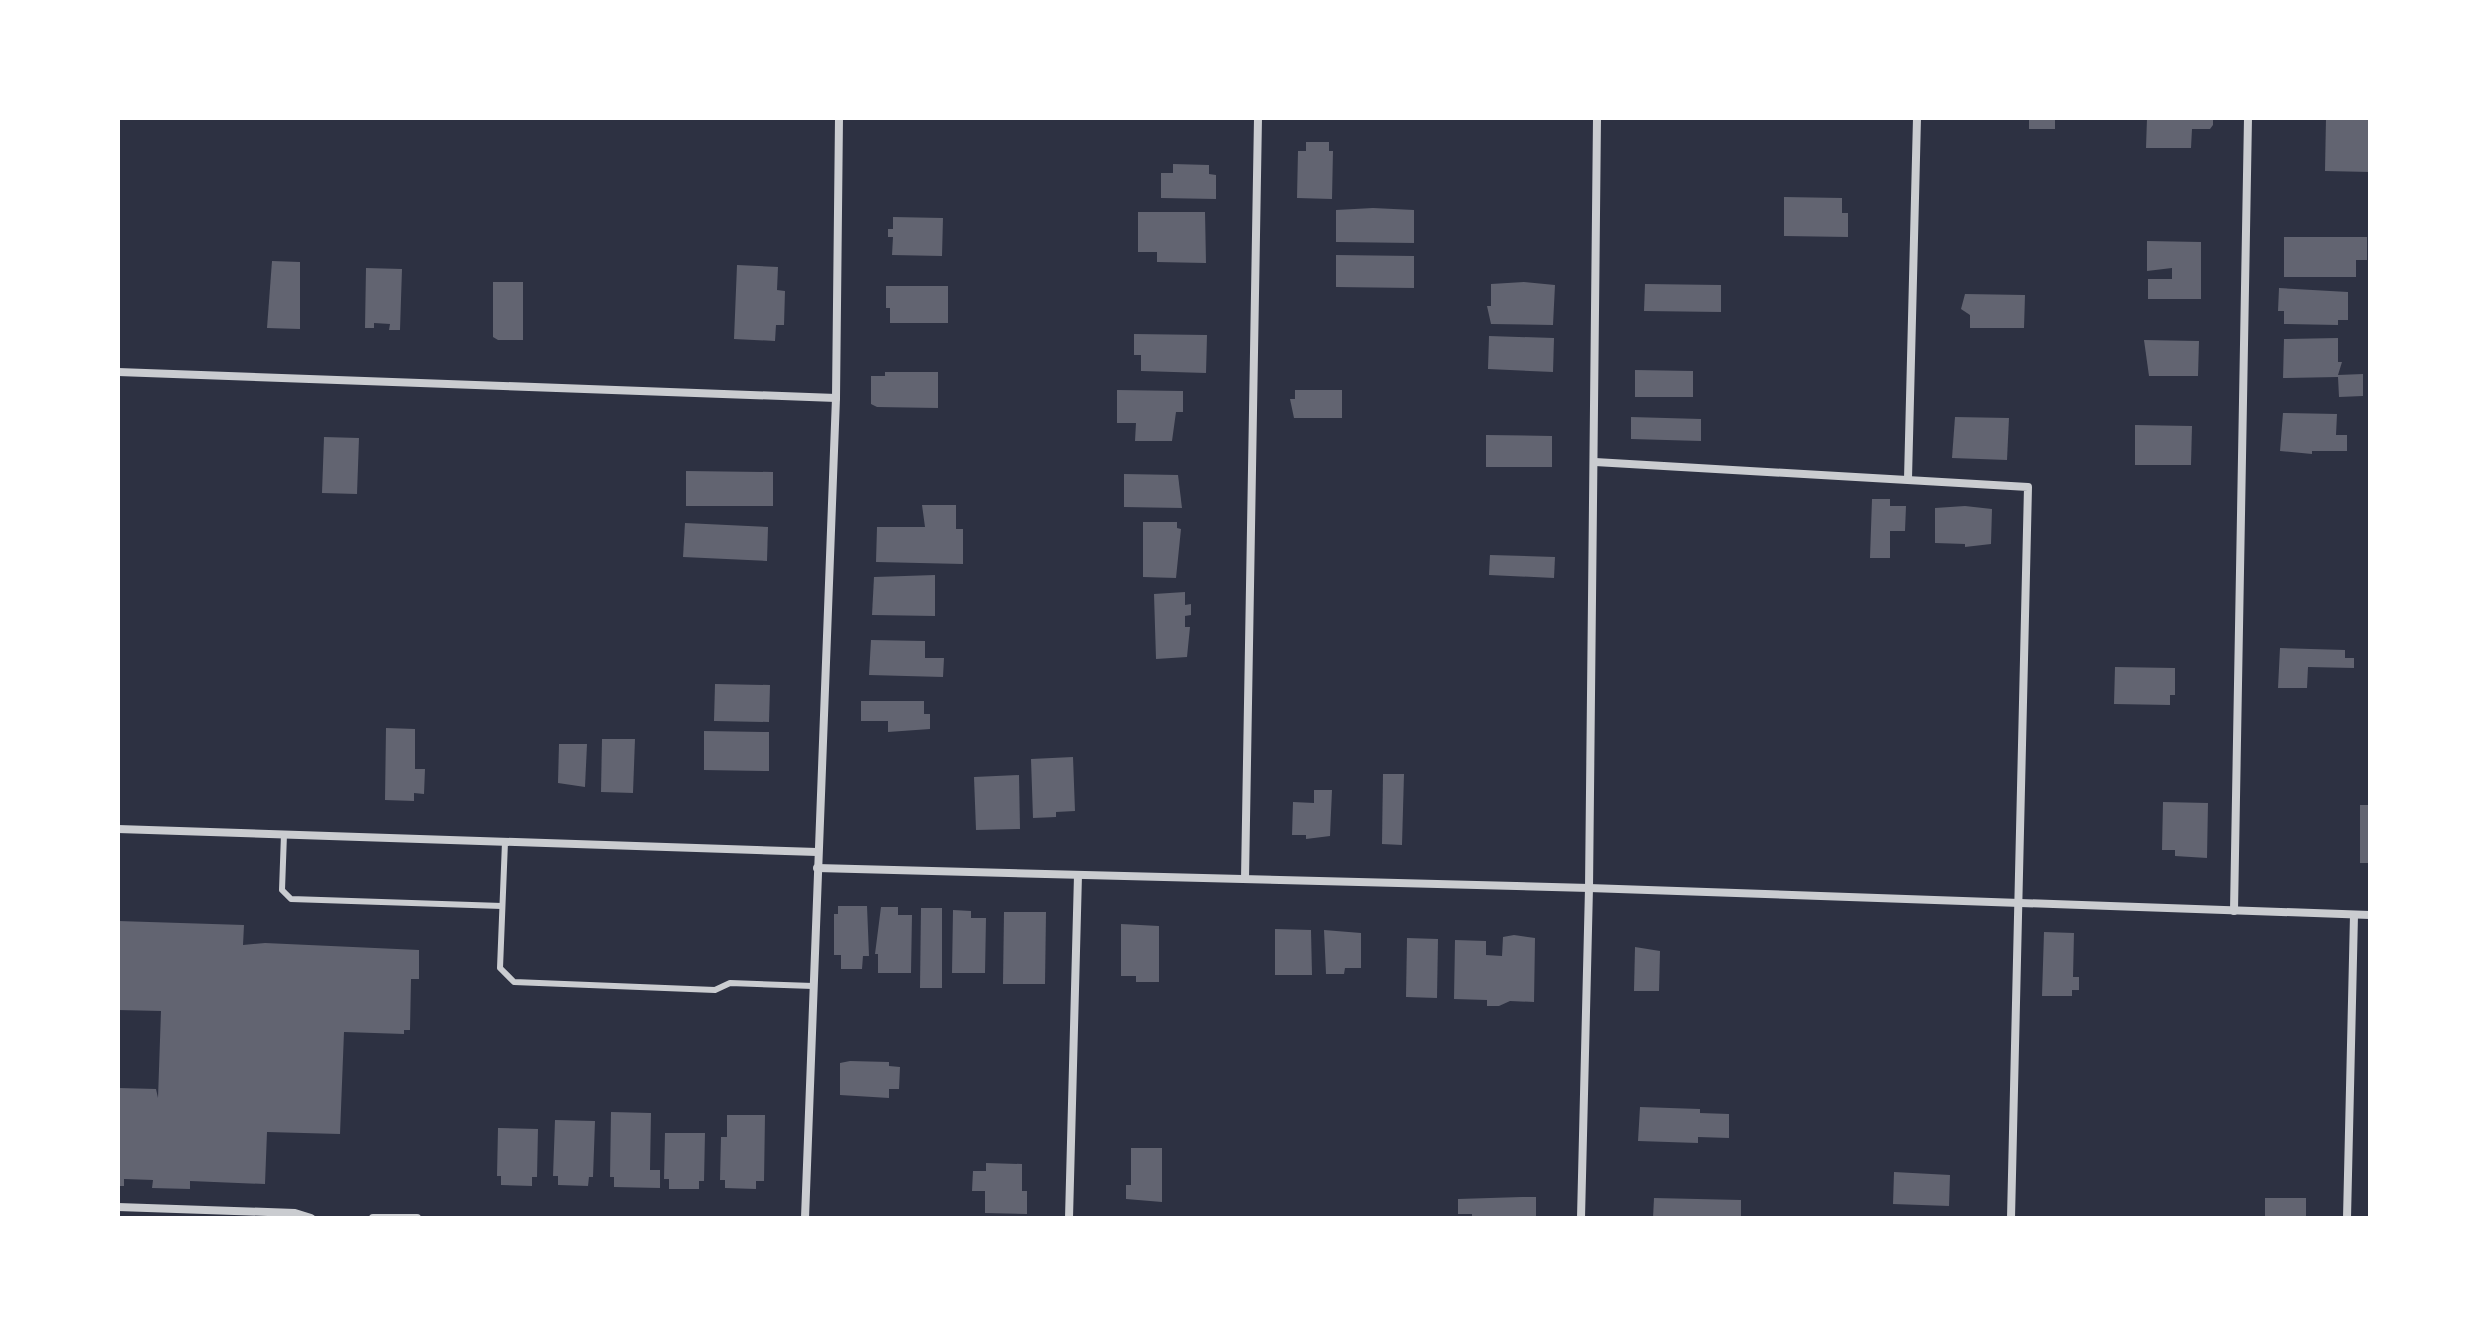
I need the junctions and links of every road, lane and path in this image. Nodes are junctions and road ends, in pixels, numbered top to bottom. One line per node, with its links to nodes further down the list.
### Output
1 (839, 118): 7 (street)
2 (1258, 118): 16 (street)
3 (1597, 118): 8 (street)
4 (1917, 118): 9 (street)
5 (2248, 118): 20 (street)
6 (118, 372): 7 (street)
7 (836, 398): 13 (street)
8 (1595, 462): 9 (street); 17 (street)
9 (1908, 479): 18 (street)
10 (118, 829): 11 (street)
11 (284, 834): 12 (street); 19 (lane)
12 (505, 842): 13 (street); 19 (lane)
13 (817, 852): 14 (street)
14 (817, 868): 15 (street); 23 (street)
15 (1078, 875): 16 (street); 29 (street)
16 (1245, 879): 17 (street)
17 (1589, 888): 18 (street); 30 (street)
18 (2019, 904): 20 (street); 31 (street)
19 (502, 906): 23 (lane)
20 (2234, 911): 21 (street)
21 (2354, 915): 22 (street); 32 (street)
22 (2370, 915)
23 (813, 986): 28 (street)
24 (118, 1207): 25 (street)
25 (311, 1218)
26 (373, 1218): 27 (street)
27 (417, 1218)
28 (805, 1218)
29 (1069, 1218)
30 (1581, 1218)
31 (2011, 1218)
32 (2347, 1218)

